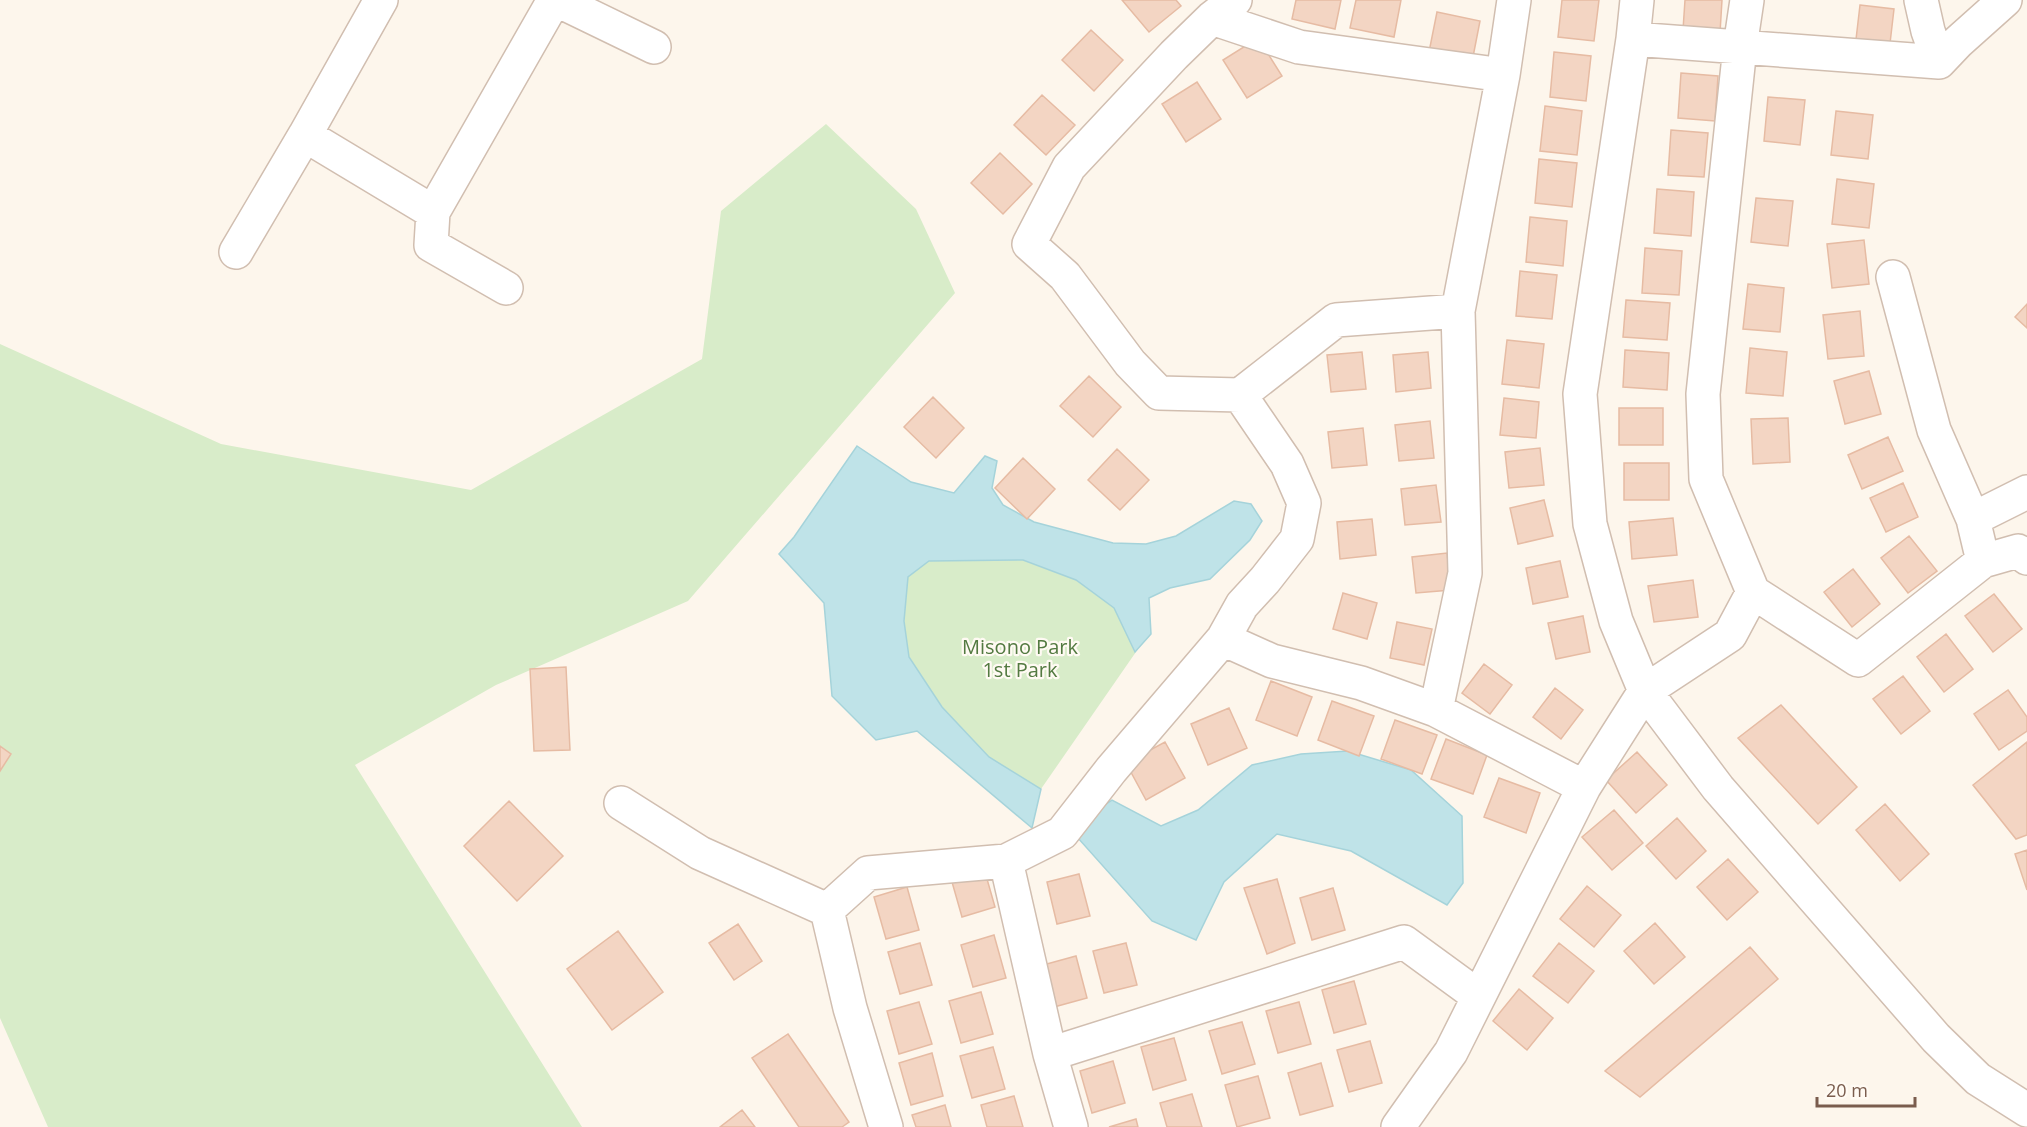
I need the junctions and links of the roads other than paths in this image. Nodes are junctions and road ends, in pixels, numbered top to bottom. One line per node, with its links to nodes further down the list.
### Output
1 (381, 0): 14 (street)
2 (555, 0): 10 (street); 15 (street)
3 (1514, 0): 13 (street)
4 (1637, 0): 9 (street)
5 (1747, 0): 11 (street)
6 (1921, 0): 12 (street)
7 (2005, 0): 12 (street)
8 (1224, 9): 13 (street); 20 (street)
9 (1633, 39): 11 (street); 27 (street)
10 (654, 47)
11 (1740, 47): 12 (street); 25 (street)
12 (1939, 62)
13 (1503, 75): 19 (street)
14 (305, 135): 15 (street); 16 (street)
15 (433, 212): 18 (street)
16 (236, 252)
17 (1893, 276): 22 (street)
18 (506, 288)
19 (1458, 311): 20 (street); 28 (street)
20 (1240, 395): 26 (street)
21 (2027, 492): 22 (street)
22 (1973, 519): 24 (street)
23 (2027, 558): 24 (street)
24 (1983, 561): 25 (street)
25 (1753, 592): 27 (street)
26 (1223, 639): 28 (street); 31 (street)
27 (1645, 691): 29 (street); 35 (street)
28 (1436, 710): 29 (street)
29 (1584, 787): 33 (street)
30 (621, 803): 32 (street)
31 (1006, 861): 32 (street); 34 (street)
32 (827, 910): 36 (street)
33 (1478, 996): 34 (street); 38 (street)
34 (1050, 1054): 37 (street)
35 (2027, 1110)
36 (886, 1127)
37 (1071, 1127)
38 (1397, 1127)

